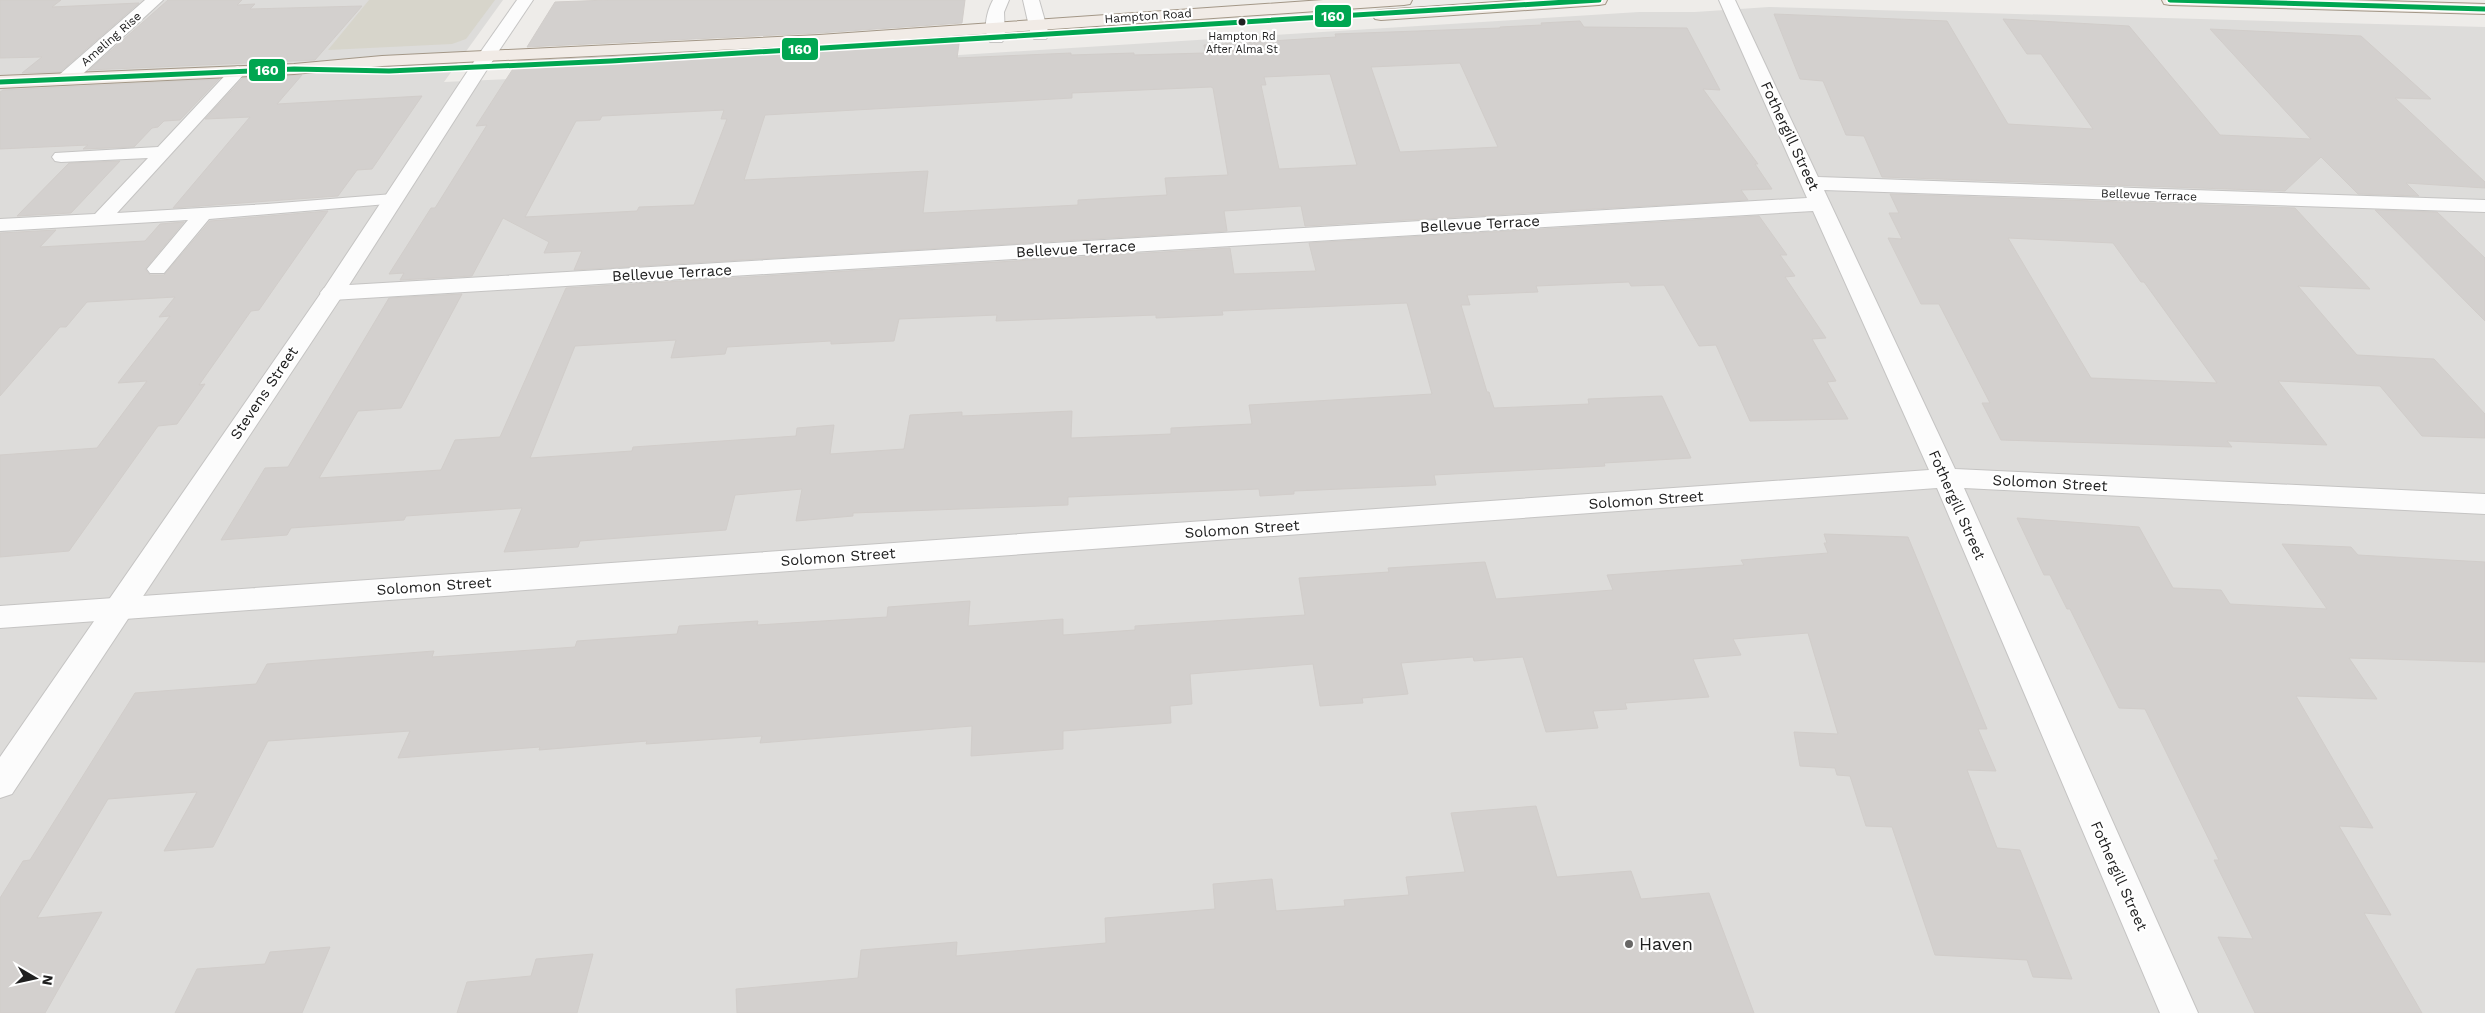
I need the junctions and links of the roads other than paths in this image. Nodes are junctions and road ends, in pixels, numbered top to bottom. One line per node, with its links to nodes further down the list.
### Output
1 (155, 0): 16 (street, Ameling Rise)
2 (525, 0): 14 (street, Stevens Street)
3 (1001, 0): 13 (street)
4 (1031, 0): 12 (street)
5 (1404, 0): 12 (main road, Hampton Road)
6 (1599, 0): 12 (main road, Hampton Road)
7 (1727, 0): 20 (street, Fothergill Street)
8 (2170, 0): 11 (main road)
9 (2478, 0): 10 (main road)
10 (2485, 0)
11 (2485, 9)
12 (1039, 29): 13 (main road, Hampton Road)
13 (996, 33): 14 (main road, Hampton Road)
14 (482, 62): 15 (main road, Hampton Road); 21 (street, Stevens Street)
15 (238, 71): 16 (main road, Hampton Road); 18 (lane)
16 (66, 79): 17 (main road, Hampton Road)
17 (0, 82)
18 (163, 152): 19 (lane); 24 (lane)
19 (61, 157)
20 (1816, 194): 22 (street, Bellevue Terrace); 27 (street, Bellevue Terrace); 28 (street, Fothergill Street)
21 (392, 199): 23 (lane); 27 (street, Stevens Street)
22 (2485, 206)
23 (203, 214): 24 (lane); 26 (lane)
24 (102, 218): 25 (lane)
25 (0, 225)
26 (157, 269)
27 (332, 293): 30 (street, Stevens Street)
28 (1946, 478): 29 (street, Solomon Street); 30 (street, Solomon Street); 33 (street, Fothergill Street)
29 (2485, 504)
30 (117, 609): 31 (street, Solomon Street); 32 (street, Stevens Street)
31 (0, 617)
32 (0, 784)
33 (2178, 1013)

